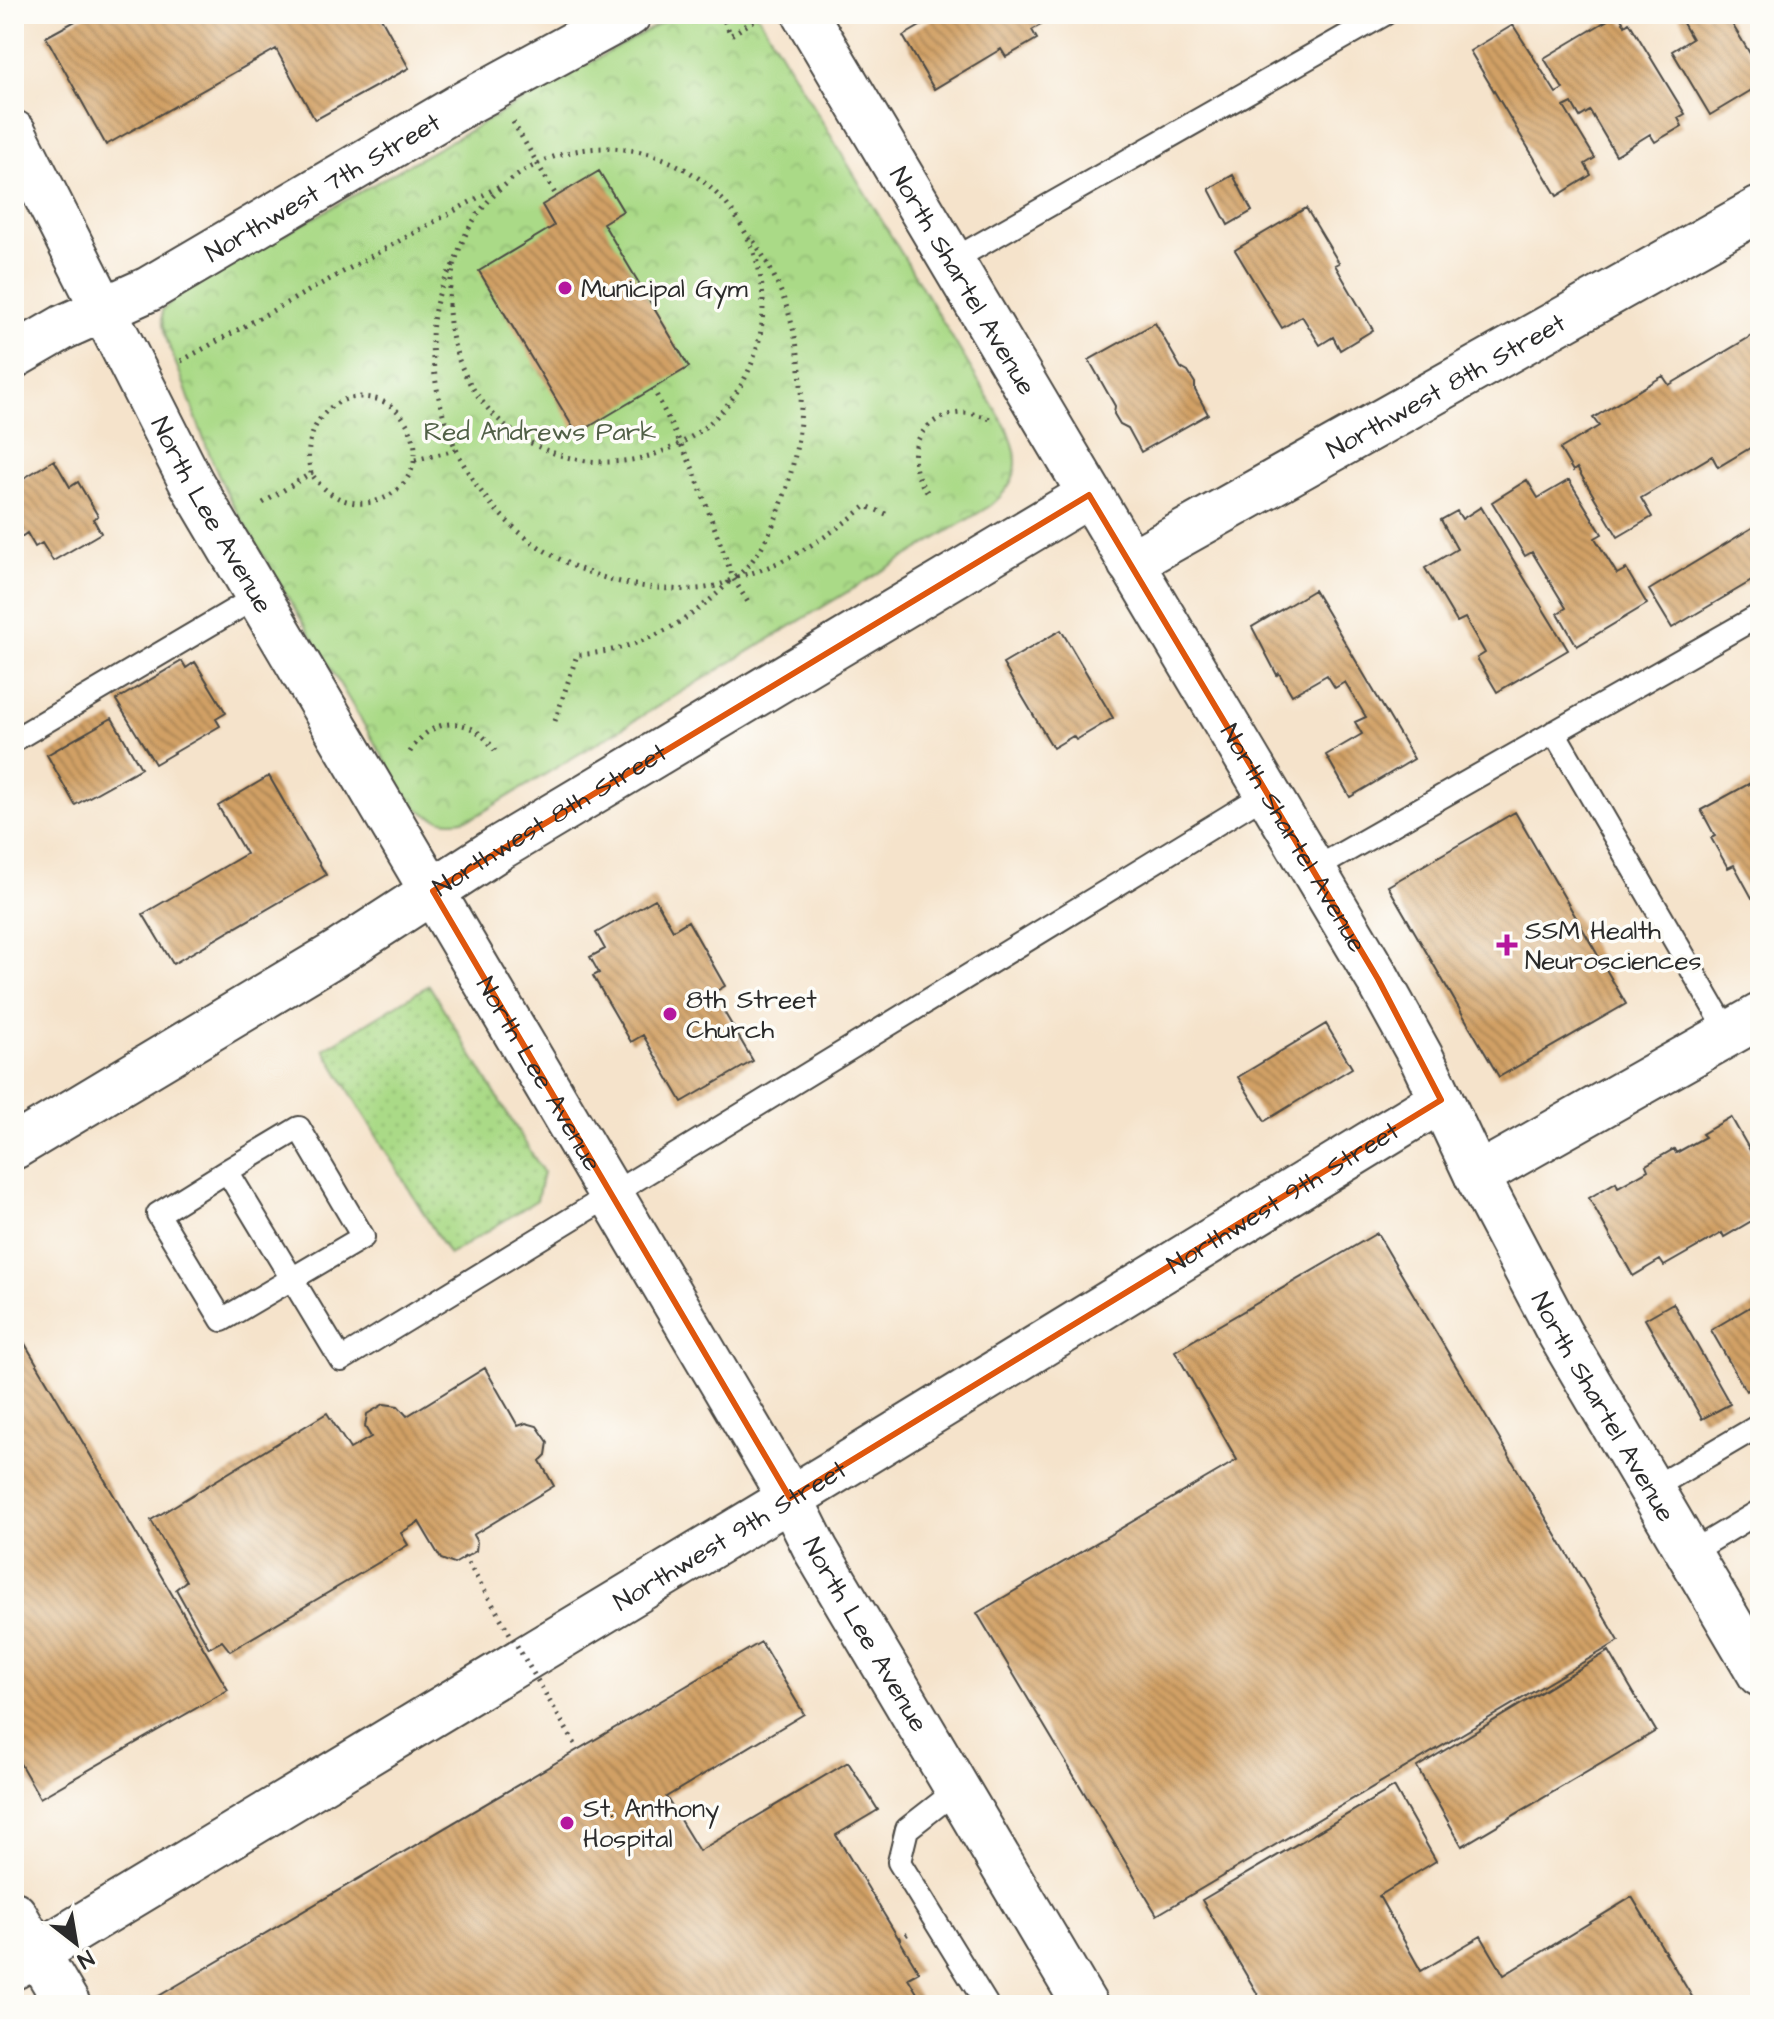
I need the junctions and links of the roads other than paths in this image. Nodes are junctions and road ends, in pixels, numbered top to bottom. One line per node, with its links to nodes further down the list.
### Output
1 (629, 14): 7 (street, Northwest 7th Street)
2 (805, 14): 6 (street, North Shartel Avenue)
3 (1385, 14): 6 (lane)
4 (14, 133): 7 (street, North Lee Avenue)
5 (1760, 209): 10 (street, Northwest 8th Street)
6 (951, 261): 9 (street, North Shartel Avenue)
7 (104, 309): 8 (street, Northwest 7th Street); 11 (street, North Lee Avenue)
8 (14, 356)
9 (1089, 495): 10 (street, North Shartel Avenue); 17 (street, Northwest 8th Street)
10 (1130, 563): 15 (street, North Shartel Avenue)
11 (258, 596): 14 (lane); 17 (street, North Lee Avenue)
12 (1760, 615): 13 (lane)
13 (1554, 732): 16 (lane); 18 (lane)
14 (14, 740)
15 (1267, 793): 16 (street, North Shartel Avenue); 23 (lane)
16 (1313, 870): 19 (street, North Shartel Avenue)
17 (433, 891): 20 (street, Northwest 8th Street); 23 (street, North Lee Avenue)
18 (1744, 1025): 22 (street)
19 (1441, 1100): 22 (street, North Shartel Avenue); 27 (street, Northwest 9th Street)
20 (14, 1147)
21 (227, 1171): 24 (lane); 24 (lane); 24 (lane)
22 (1477, 1176): 26 (street, North Shartel Avenue)
23 (612, 1196): 24 (lane); 27 (street, North Lee Avenue)
24 (292, 1279)
25 (1760, 1425): 26 (lane)
26 (1653, 1488): 29 (street, North Shartel Avenue)
27 (790, 1498): 31 (street, North Lee Avenue); 33 (street, Northwest 9th Street)
28 (1760, 1511): 29 (lane)
29 (1690, 1553): 30 (street, North Shartel Avenue)
30 (1753, 1647)
31 (957, 1790): 35 (lane); 36 (street, North Lee Avenue)
32 (14, 1914): 33 (street)
33 (26, 1960): 34 (street)
34 (68, 2005)
35 (987, 2005)
36 (1085, 2005)

